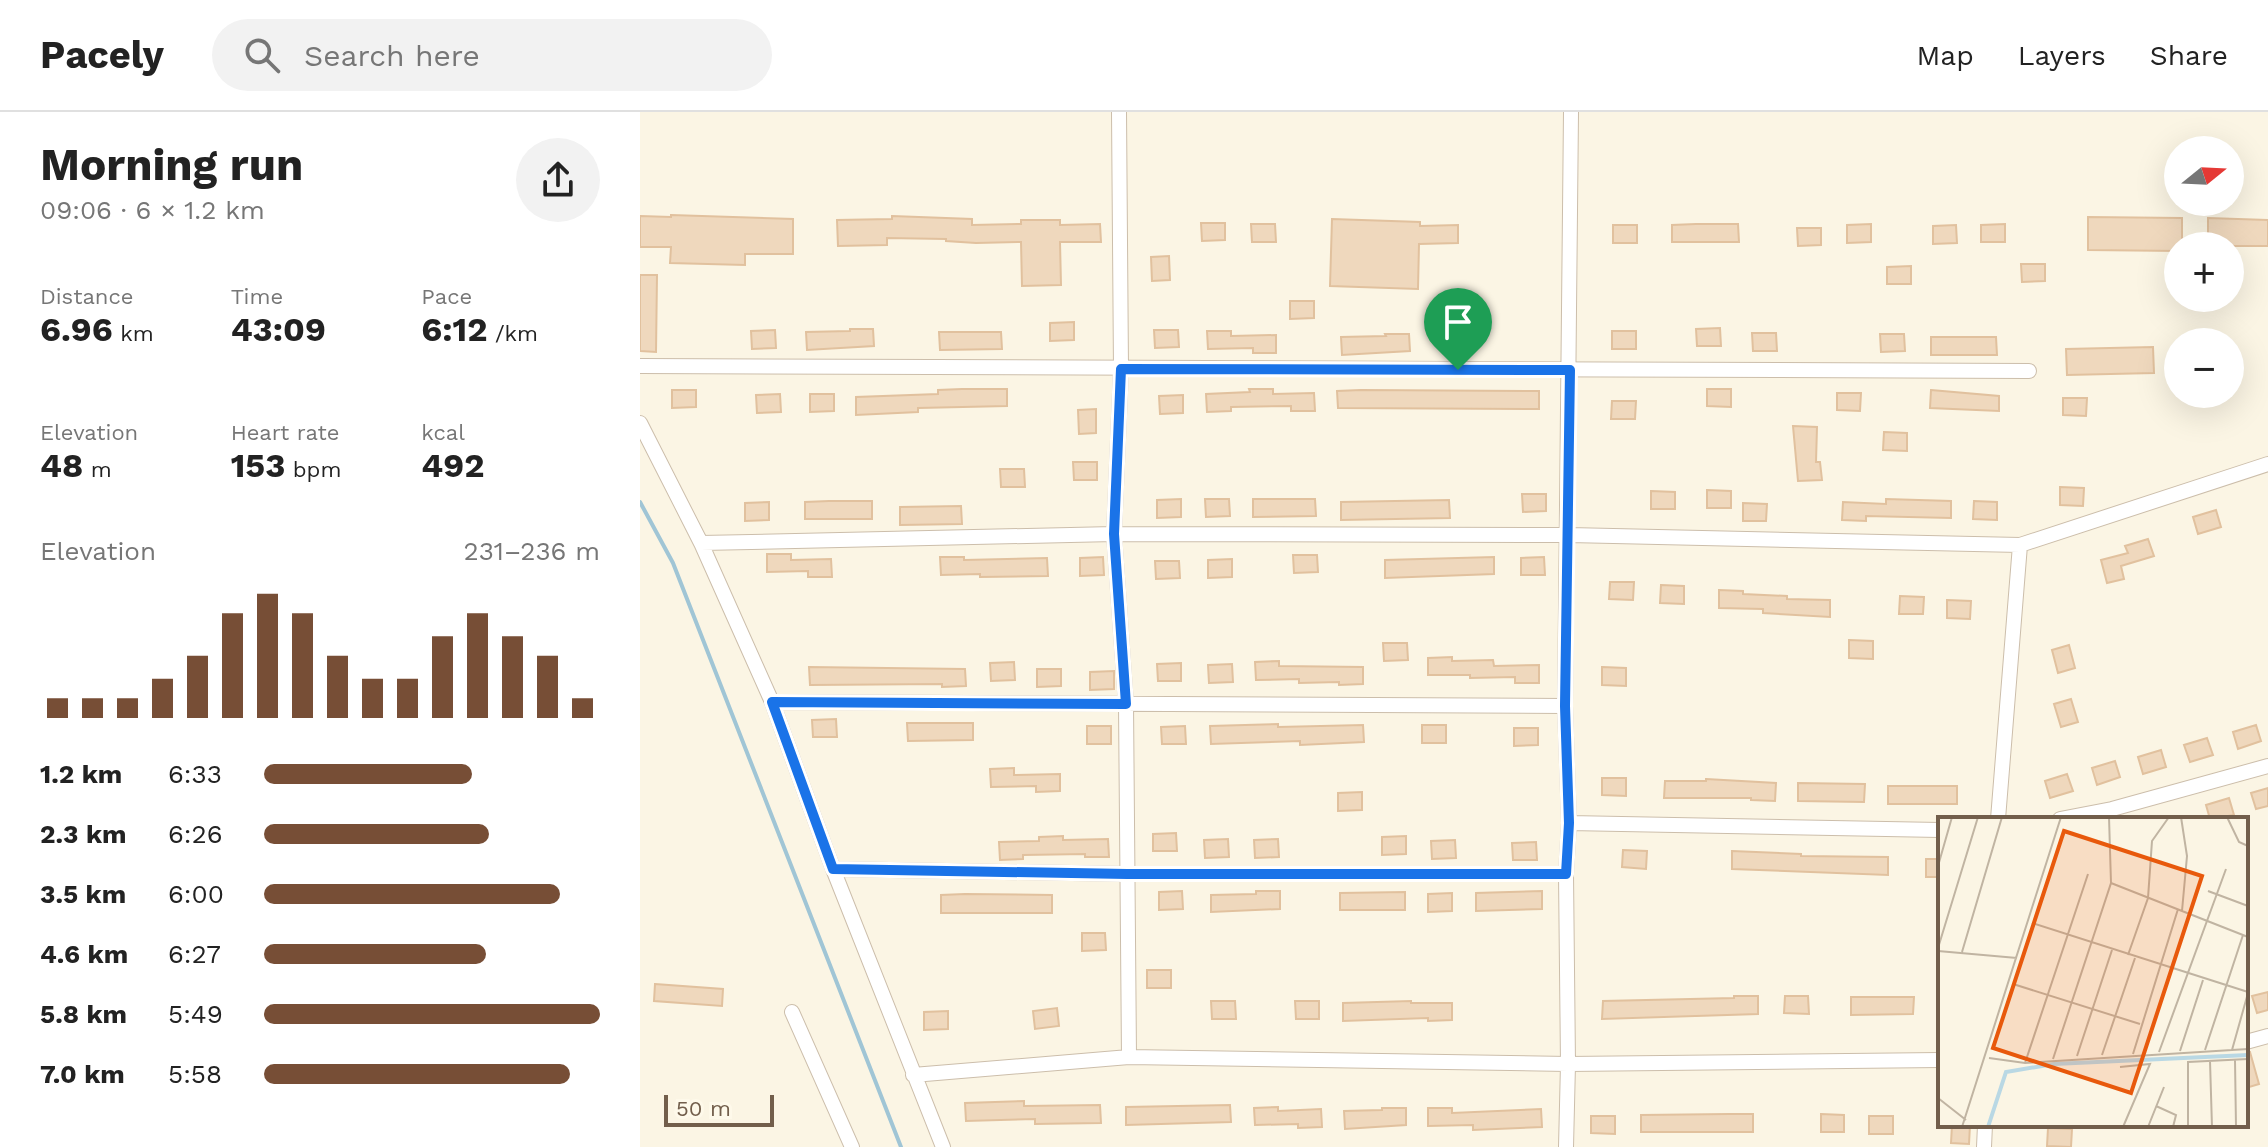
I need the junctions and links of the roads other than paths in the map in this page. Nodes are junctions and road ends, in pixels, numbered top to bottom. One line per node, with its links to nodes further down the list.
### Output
1 (1119, 112): 4 (street)
2 (1571, 112): 5 (street)
3 (640, 366): 4 (street)
4 (1121, 369): 5 (street); 9 (street)
5 (1570, 370): 6 (street); 10 (street)
6 (2029, 371)
7 (640, 423): 11 (street)
8 (2268, 464): 12 (street)
9 (1114, 534): 10 (street); 11 (street); 14 (street)
10 (1569, 535): 12 (street); 15 (street)
11 (701, 543): 13 (street)
12 (2020, 545): 17 (street)
13 (772, 702): 14 (street); 21 (street)
14 (1126, 704): 15 (street); 22 (street)
15 (1565, 706): 19 (street)
16 (2268, 766): 18 (street)
17 (1998, 817)
18 (2070, 817)
19 (1569, 823): 20 (street); 23 (street)
20 (1938, 830)
21 (833, 869): 22 (street); 30 (street)
22 (1127, 874): 23 (street); 27 (street)
23 (1566, 874): 29 (street)
24 (792, 1012): 32 (street)
25 (2268, 1036): 26 (street)
26 (2248, 1041)
27 (1129, 1057): 29 (street); 30 (street)
28 (1938, 1060): 29 (street)
29 (1568, 1064): 34 (street)
30 (913, 1075): 33 (street)
31 (1985, 1127): 35 (street)
32 (852, 1147)
33 (943, 1147)
34 (1566, 1147)
35 (1984, 1147)

